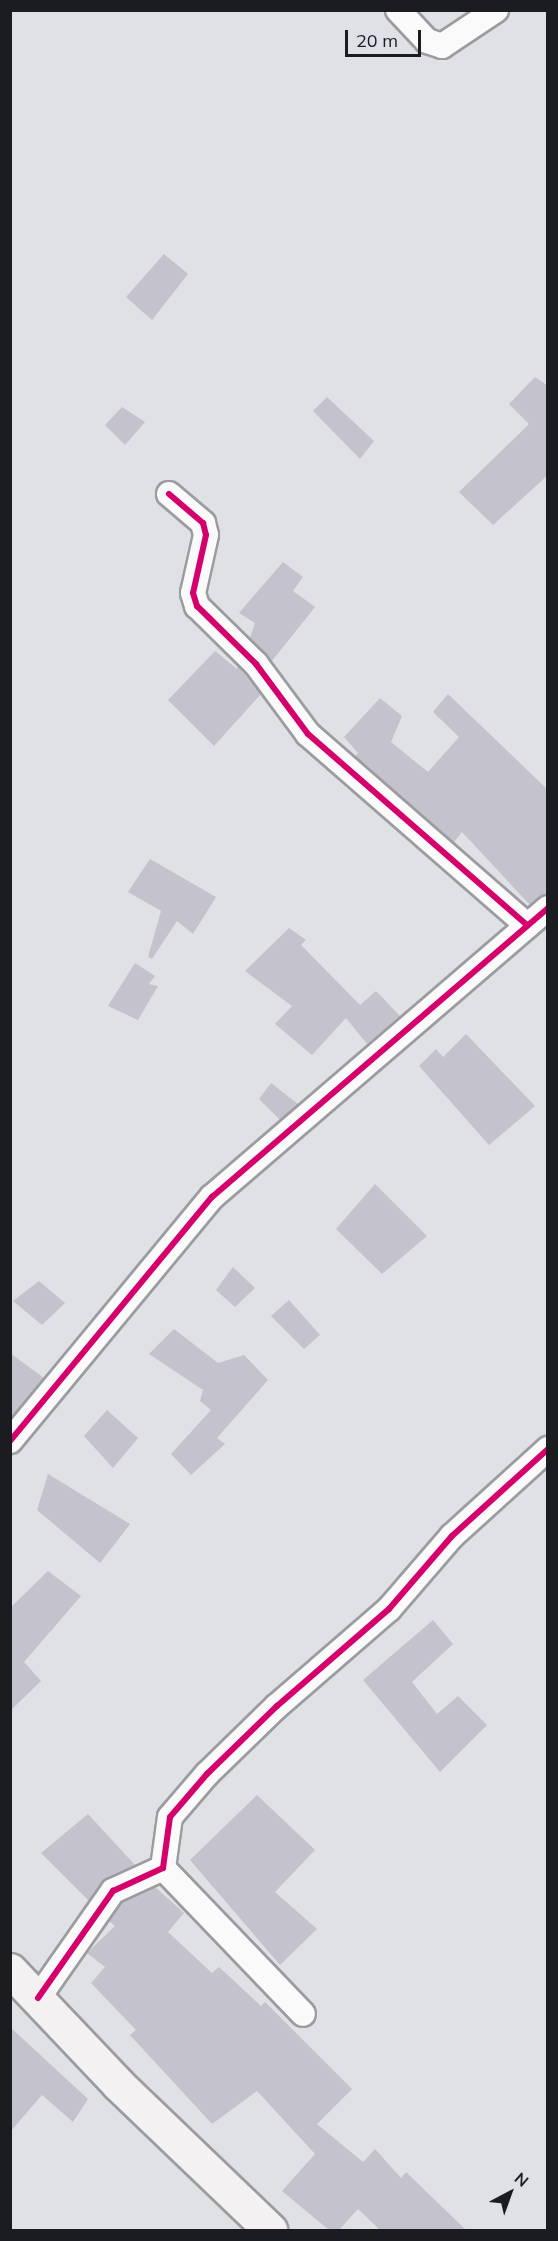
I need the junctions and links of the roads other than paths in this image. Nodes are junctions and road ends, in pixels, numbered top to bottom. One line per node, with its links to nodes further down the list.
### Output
1 (398, 10): 2 (street)
2 (496, 10)
3 (169, 494): 5 (street)
4 (548, 908): 5 (street)
5 (527, 925): 6 (street)
6 (10, 1441)
7 (548, 1449): 8 (street)
8 (163, 1868): 10 (street); 11 (street)
9 (10, 1970): 10 (street)
10 (38, 1998): 12 (street)
11 (303, 2014)
12 (270, 2230)

